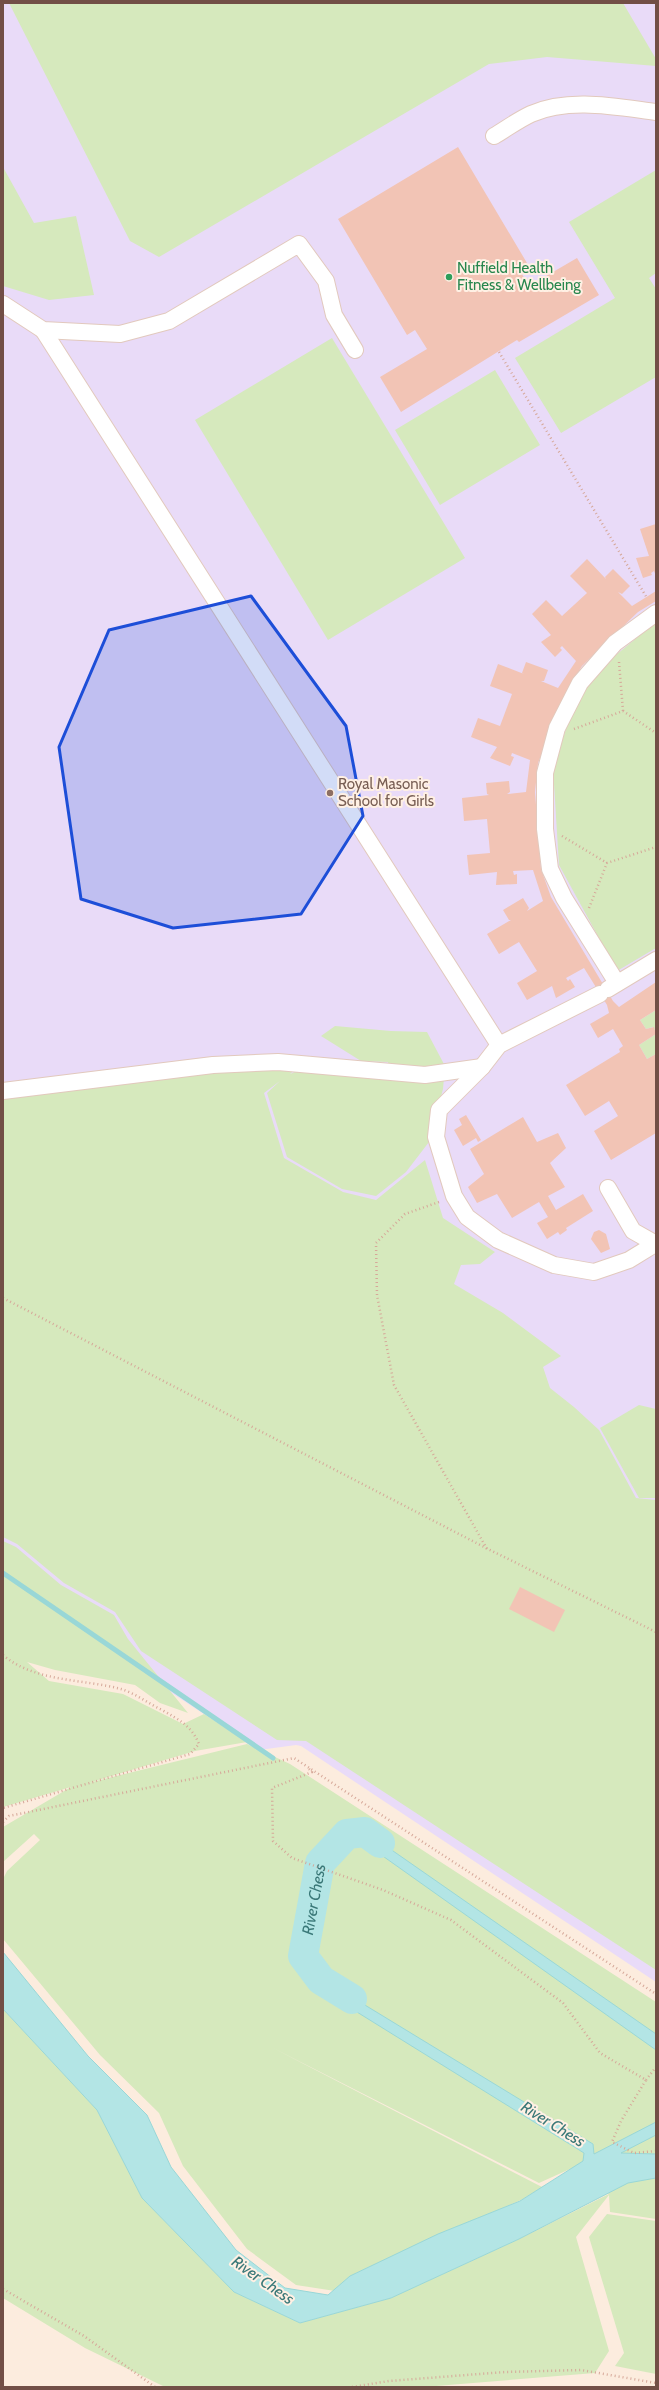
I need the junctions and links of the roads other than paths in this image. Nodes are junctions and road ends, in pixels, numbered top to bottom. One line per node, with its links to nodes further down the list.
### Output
1 (656, 112): 2 (lane)
2 (494, 136)
3 (3, 304): 4 (lane)
4 (43, 330): 5 (lane); 9 (lane)
5 (355, 350)
6 (656, 613): 8 (lane)
7 (656, 960): 8 (lane)
8 (608, 989): 9 (lane)
9 (499, 1045): 10 (lane)
10 (482, 1067): 11 (lane); 13 (lane)
11 (3, 1091)
12 (608, 1188): 13 (lane)
13 (655, 1244)

